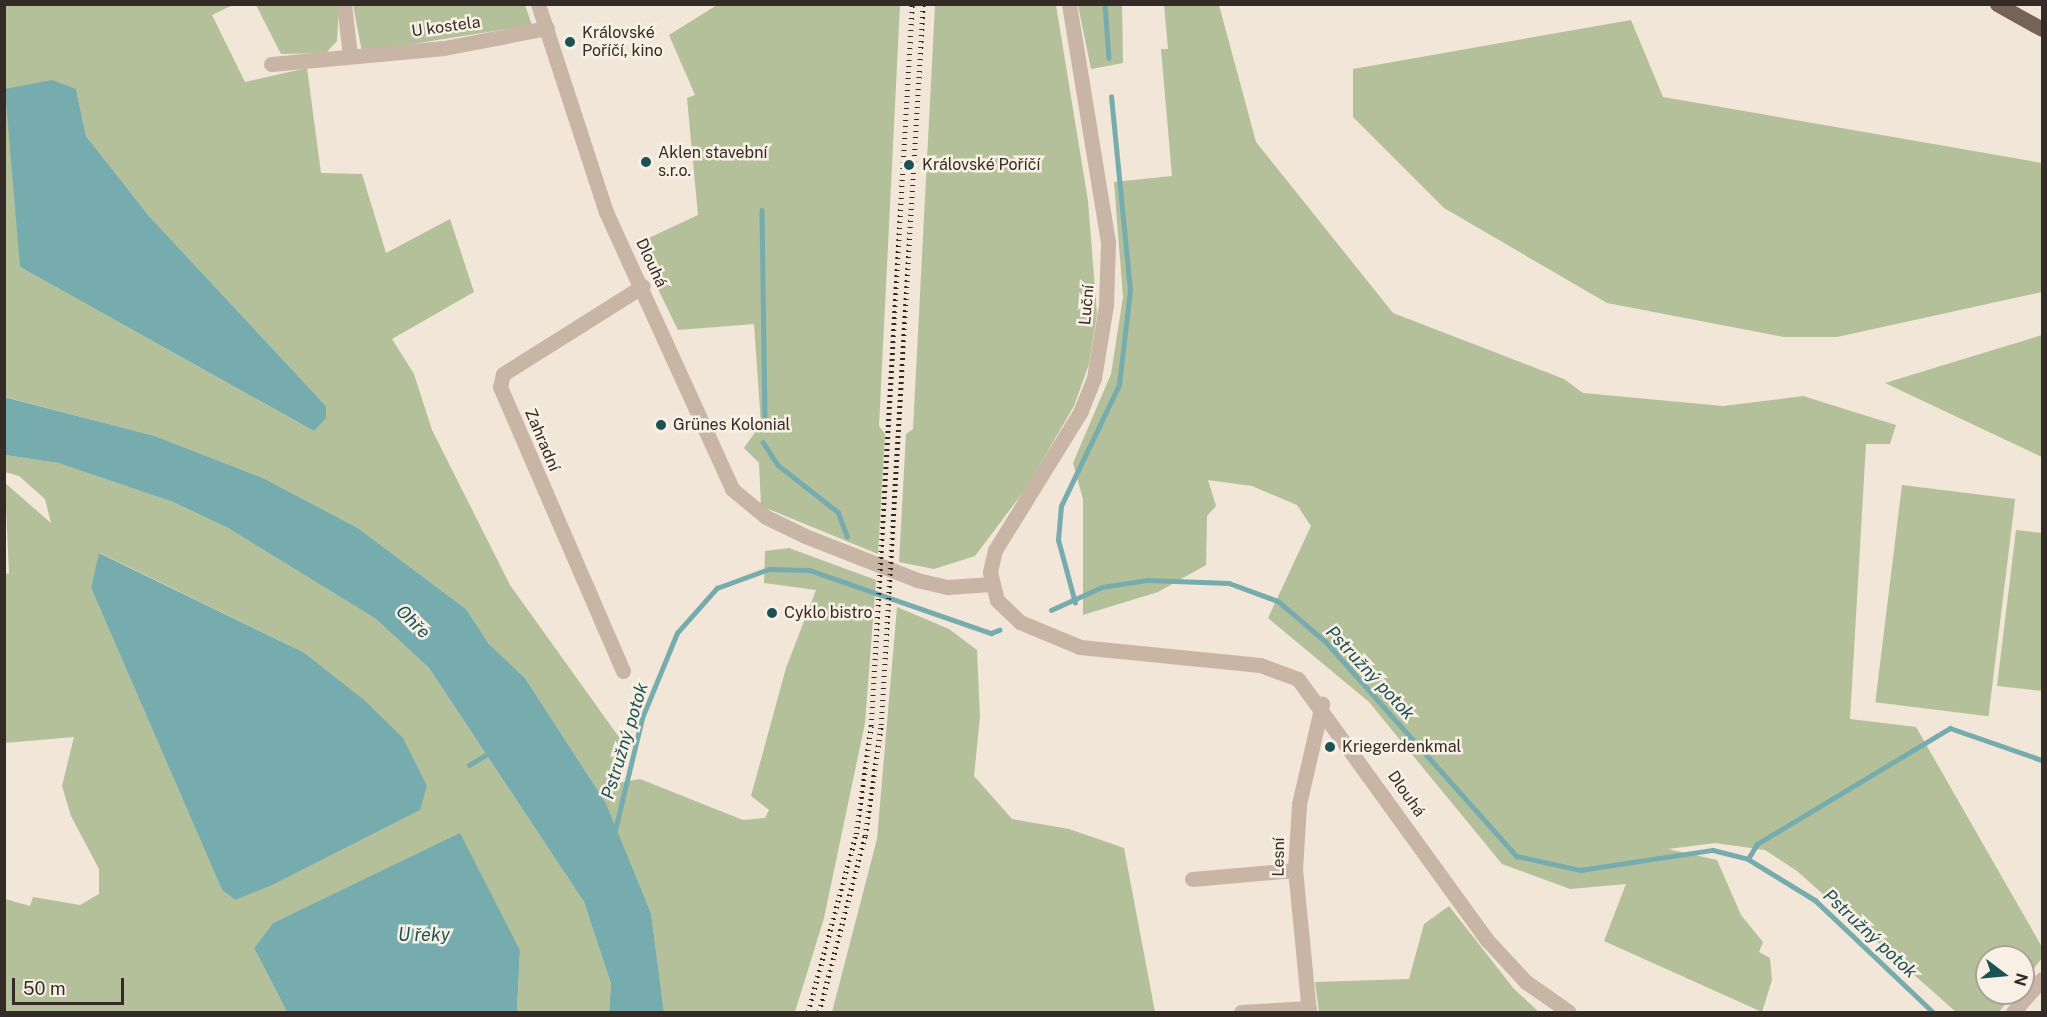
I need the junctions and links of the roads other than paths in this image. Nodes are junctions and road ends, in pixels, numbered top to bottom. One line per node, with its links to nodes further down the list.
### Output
1 (344, 4): 7 (street)
2 (538, 4): 5 (street, Dlouhá)
3 (1069, 4): 10 (street, Luční)
4 (1997, 4): 6 (main road)
5 (547, 28): 7 (street, U kostela); 9 (street, Dlouhá)
6 (2043, 29)
7 (350, 56): 8 (street, U kostela)
8 (271, 64)
9 (643, 286): 10 (street, Dlouhá); 11 (street, Zahradní)
10 (991, 584): 12 (street, Dlouhá)
11 (623, 670)
12 (1322, 704): 13 (street, Lesní); 18 (street, Dlouhá)
13 (1295, 870): 14 (street); 16 (street, Lesní)
14 (1192, 879)
15 (2043, 979): 19 (street)
16 (1309, 1010): 17 (street)
17 (1241, 1012)
18 (1569, 1012)
19 (2013, 1012)

